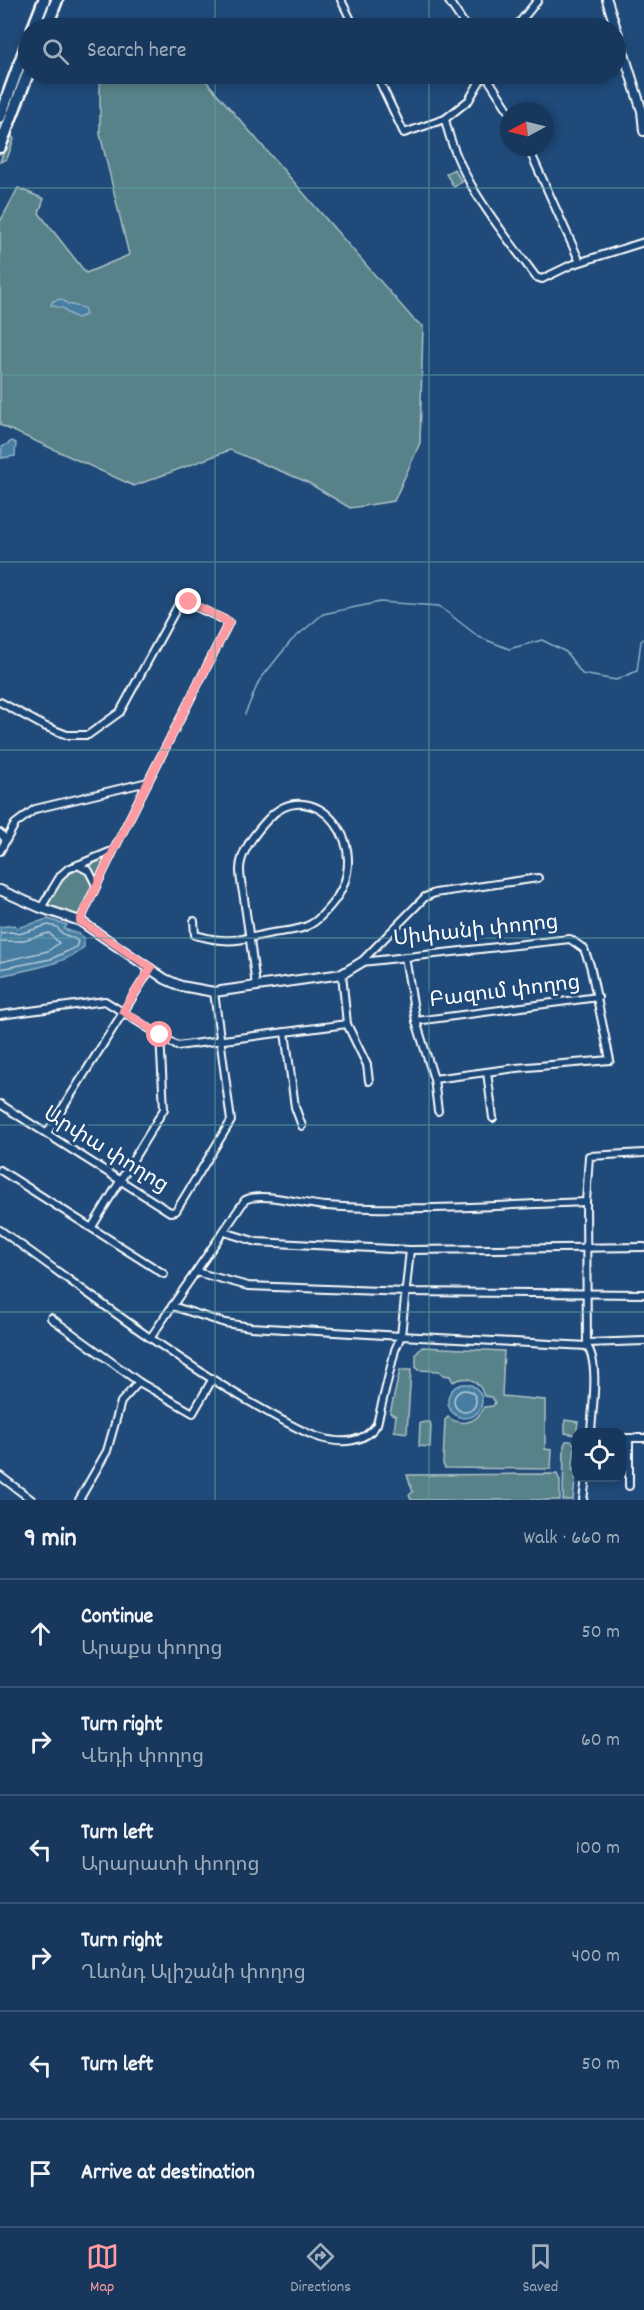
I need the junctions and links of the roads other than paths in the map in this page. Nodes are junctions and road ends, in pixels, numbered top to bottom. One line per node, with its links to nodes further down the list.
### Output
1 (44, 0): 7 (highway)
2 (341, 0): 9 (street)
3 (448, 0): 10 (street)
4 (538, 0): 11 (street)
5 (607, 0): 12 (street)
6 (57, 1): 8 (highway)
7 (37, 18)
8 (50, 18)
9 (350, 18)
10 (460, 18)
11 (523, 18)
12 (613, 18)
13 (626, 60): 22 (street)
14 (18, 72): 20 (highway)
15 (22, 84): 20 (highway)
16 (381, 84): 21 (street)
17 (479, 84): 21 (street)
18 (491, 84): 19 (street)
19 (503, 102)
20 (5, 113): 23 (highway)
21 (445, 119): 26 (street)
22 (644, 131)
23 (0, 147)
24 (532, 156): 26 (street)
25 (644, 242): 26 (street)
26 (580, 261)
27 (0, 702): 28 (street)
28 (148, 782): 30 (street); 31 (street)
29 (0, 833): 30 (street)
30 (6, 840): 32 (street)
31 (112, 851): 33 (street); 35 (street)
32 (0, 852)
33 (78, 865): 35 (street); 37 (street)
34 (538, 878): 42 (street)
35 (96, 885): 38 (street)
36 (0, 890): 37 (street)
37 (41, 908): 38 (street)
38 (80, 921): 43 (street)
39 (194, 921): 40 (street)
40 (250, 937): 40 (street); 45 (street)
41 (405, 957): 42 (street, Սիփանի փողոց); 47 (street, Սիփանի փողոց); 50 (street)
42 (362, 962): 44 (street)
43 (151, 968): 46 (street); 48 (street)
44 (342, 974): 45 (street); 51 (street)
45 (256, 987): 46 (street)
46 (214, 992): 54 (street, Արփա փողոց)
47 (598, 998): 50 (street, Բազում փողոց); 55 (street, Սիփանի փողոց)
48 (123, 1011): 49 (street); 53 (street); 62 (street)
49 (0, 1015)
50 (416, 1021): 56 (street)
51 (347, 1024): 52 (street); 57 (street)
52 (285, 1032): 54 (street); 61 (street)
53 (160, 1035): 54 (street); 65 (street)
54 (222, 1041): 65 (street, Արփա փողոց)
55 (487, 1072): 56 (street); 60 (street)
56 (434, 1079): 59 (street)
57 (369, 1081)
58 (0, 1104): 62 (street, Արփա փողոց)
59 (438, 1111)
60 (493, 1118)
61 (302, 1126)
62 (47, 1133): 65 (street, Արփա փողոց)
63 (644, 1153): 66 (street)
64 (0, 1170): 67 (street)
65 (121, 1181): 67 (street)
66 (586, 1202): 69 (street); 71 (street)
67 (92, 1227): 74 (street)
68 (0, 1230): 81 (street)
69 (224, 1232): 72 (street); 73 (street)
70 (644, 1247): 71 (street)
71 (587, 1249): 72 (street); 77 (street)
72 (410, 1250): 75 (street)
73 (195, 1272): 75 (street); 78 (street)
74 (164, 1274)
75 (406, 1292): 77 (street); 80 (street)
76 (644, 1293): 77 (street)
77 (589, 1294): 83 (street)
78 (172, 1306): 80 (street); 81 (street)
79 (51, 1318): 85 (street)
80 (401, 1336): 83 (street); 84 (street)
81 (151, 1337): 84 (street)
82 (644, 1341): 83 (street)
83 (587, 1345): 86 (street)
84 (212, 1380): 85 (street)
85 (139, 1382): 94 (street)
86 (591, 1428)
87 (626, 1438): 88 (street)
88 (644, 1438)
89 (626, 1450): 92 (street)
90 (0, 1476): 93 (street)
91 (585, 1482): 95 (street)
92 (629, 1486)
93 (32, 1500)
94 (78, 1500)
95 (583, 1500)

